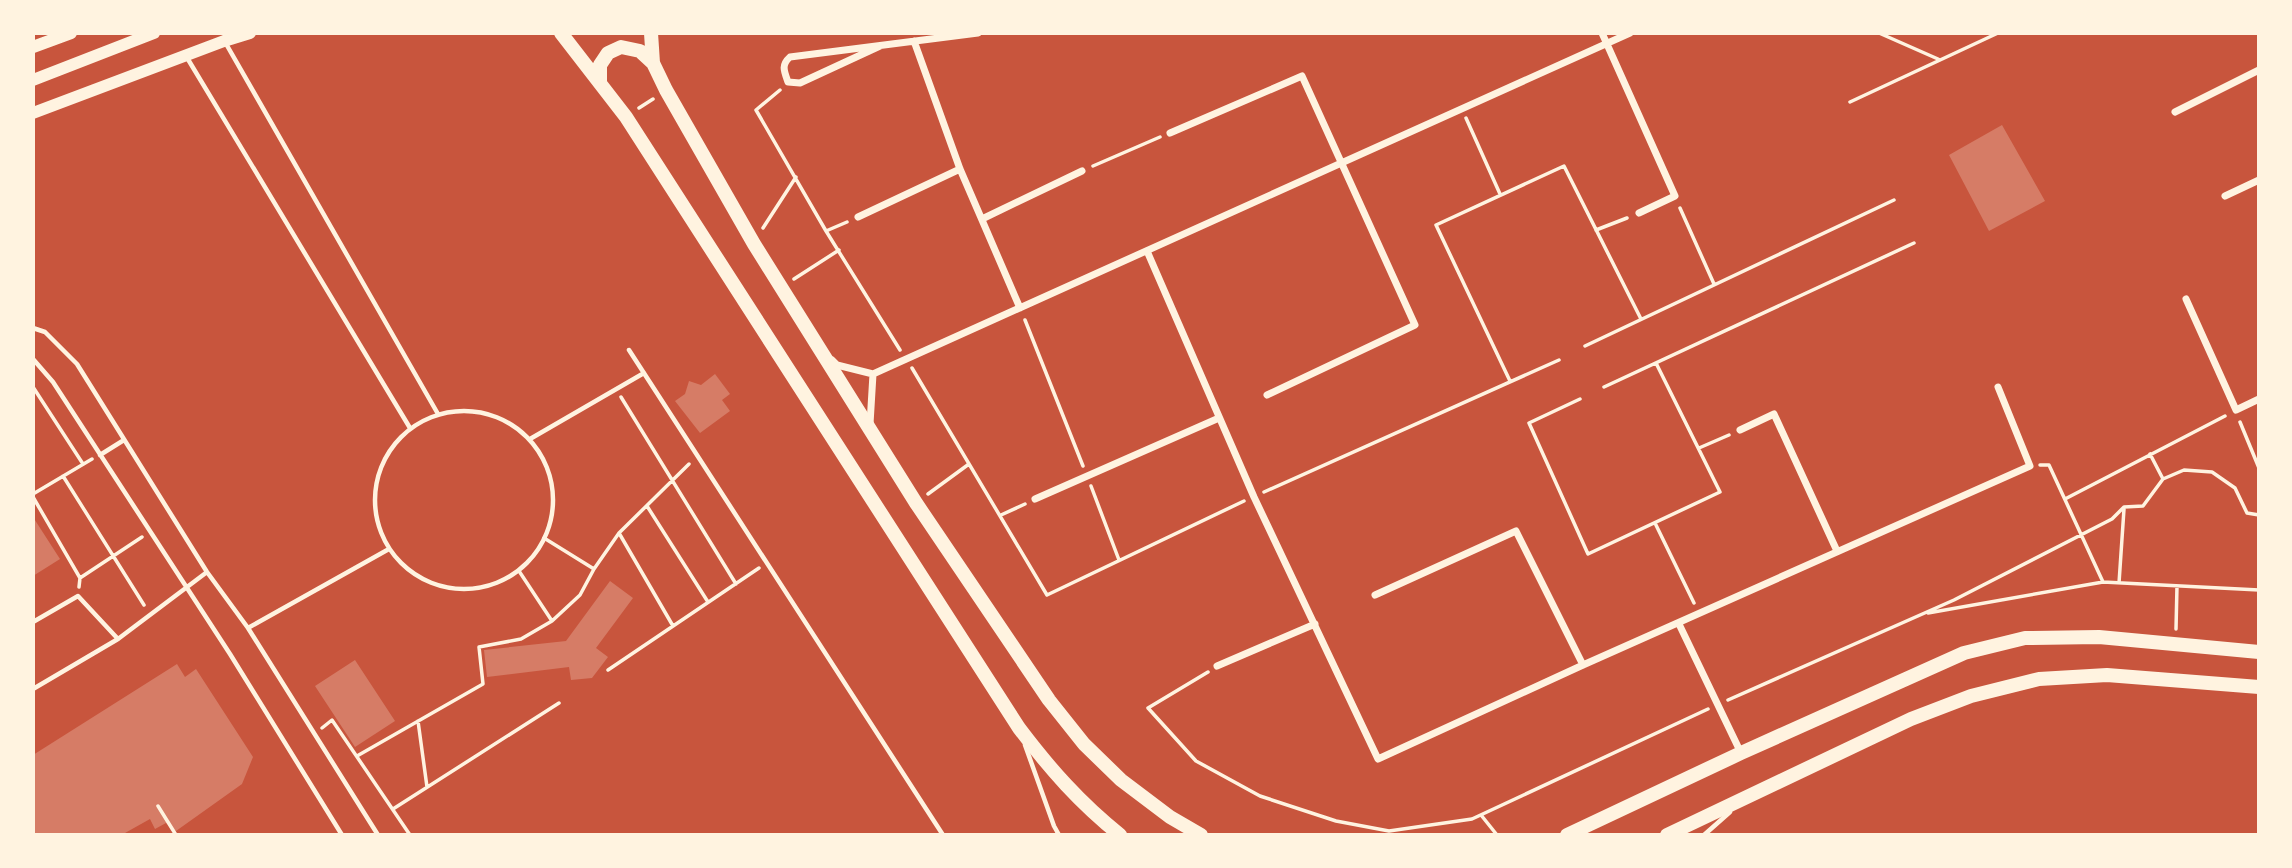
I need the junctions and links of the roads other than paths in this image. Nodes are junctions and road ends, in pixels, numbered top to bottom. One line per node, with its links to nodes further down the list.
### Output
1 (71, 33): 13 (main road)
2 (154, 33): 17 (main road)
3 (250, 33): 9 (main road)
4 (561, 33): 18 (main road)
5 (651, 33): 15 (main road)
6 (978, 33): 10 (street)
7 (1602, 33): 11 (street)
8 (1630, 33): 11 (street)
9 (224, 41): 14 (main road); 42 (lane)
10 (914, 41): 12 (street); 23 (street)
11 (1607, 45): 22 (street); 27 (street)
12 (880, 46): 12 (street)
13 (33, 47)
14 (186, 55): 20 (main road); 44 (lane)
15 (653, 63): 18 (main road); 34 (main road)
16 (2259, 70): 19 (street)
17 (33, 80)
18 (600, 83): 66 (main road)
19 (2175, 112)
20 (33, 113)
21 (1170, 133): 22 (street)
22 (1342, 164): 30 (street); 40 (street)
23 (960, 169): 28 (street); 29 (street)
24 (1082, 171): 29 (street)
25 (2259, 180): 26 (street)
26 (2225, 196)
27 (1639, 213)
28 (858, 217)
29 (982, 219): 32 (street)
30 (1147, 251): 32 (street); 43 (street)
31 (2186, 299): 41 (street)
32 (1020, 308): 38 (street)
33 (33, 328): 48 (lane)
34 (821, 349): 38 (street); 45 (main road)
35 (629, 350): 37 (lane)
36 (33, 359): 49 (lane)
37 (644, 373): 47 (lane); 71 (lane)
38 (873, 374): 45 (street)
39 (1998, 387): 52 (street)
40 (1267, 395)
41 (2259, 399)
42 (438, 414): 44 (lane); 47 (lane)
43 (1219, 418): 50 (street); 57 (street)
44 (410, 428): 51 (lane)
45 (870, 428): 74 (main road)
46 (1740, 430): 52 (street)
47 (530, 439): 51 (lane)
48 (124, 440): 49 (lane); 53 (lane)
49 (100, 455): 54 (lane)
50 (1035, 499)
51 (389, 549): 59 (lane)
52 (1837, 551): 58 (street)
53 (207, 572): 54 (lane); 59 (lane)
54 (187, 589): 60 (lane); 69 (lane)
55 (1375, 595): 62 (street)
56 (33, 622): 60 (lane)
57 (1315, 624): 62 (street); 63 (street)
58 (1679, 624): 62 (street); 67 (street)
59 (248, 628): 70 (lane)
60 (118, 639): 65 (lane)
61 (2259, 652): 67 (main road)
62 (1583, 665)
63 (1217, 666)
64 (2259, 687): 68 (main road)
65 (33, 689)
66 (1019, 728): 72 (lane); 73 (main road)
67 (1741, 753): 75 (main road)
68 (1744, 799): 76 (main road); 77 (lane)
69 (342, 835)
70 (378, 835)
71 (943, 835)
72 (1059, 835)
73 (1120, 835)
74 (1201, 835)
75 (1567, 835)
76 (1667, 835)
77 (1704, 835)

